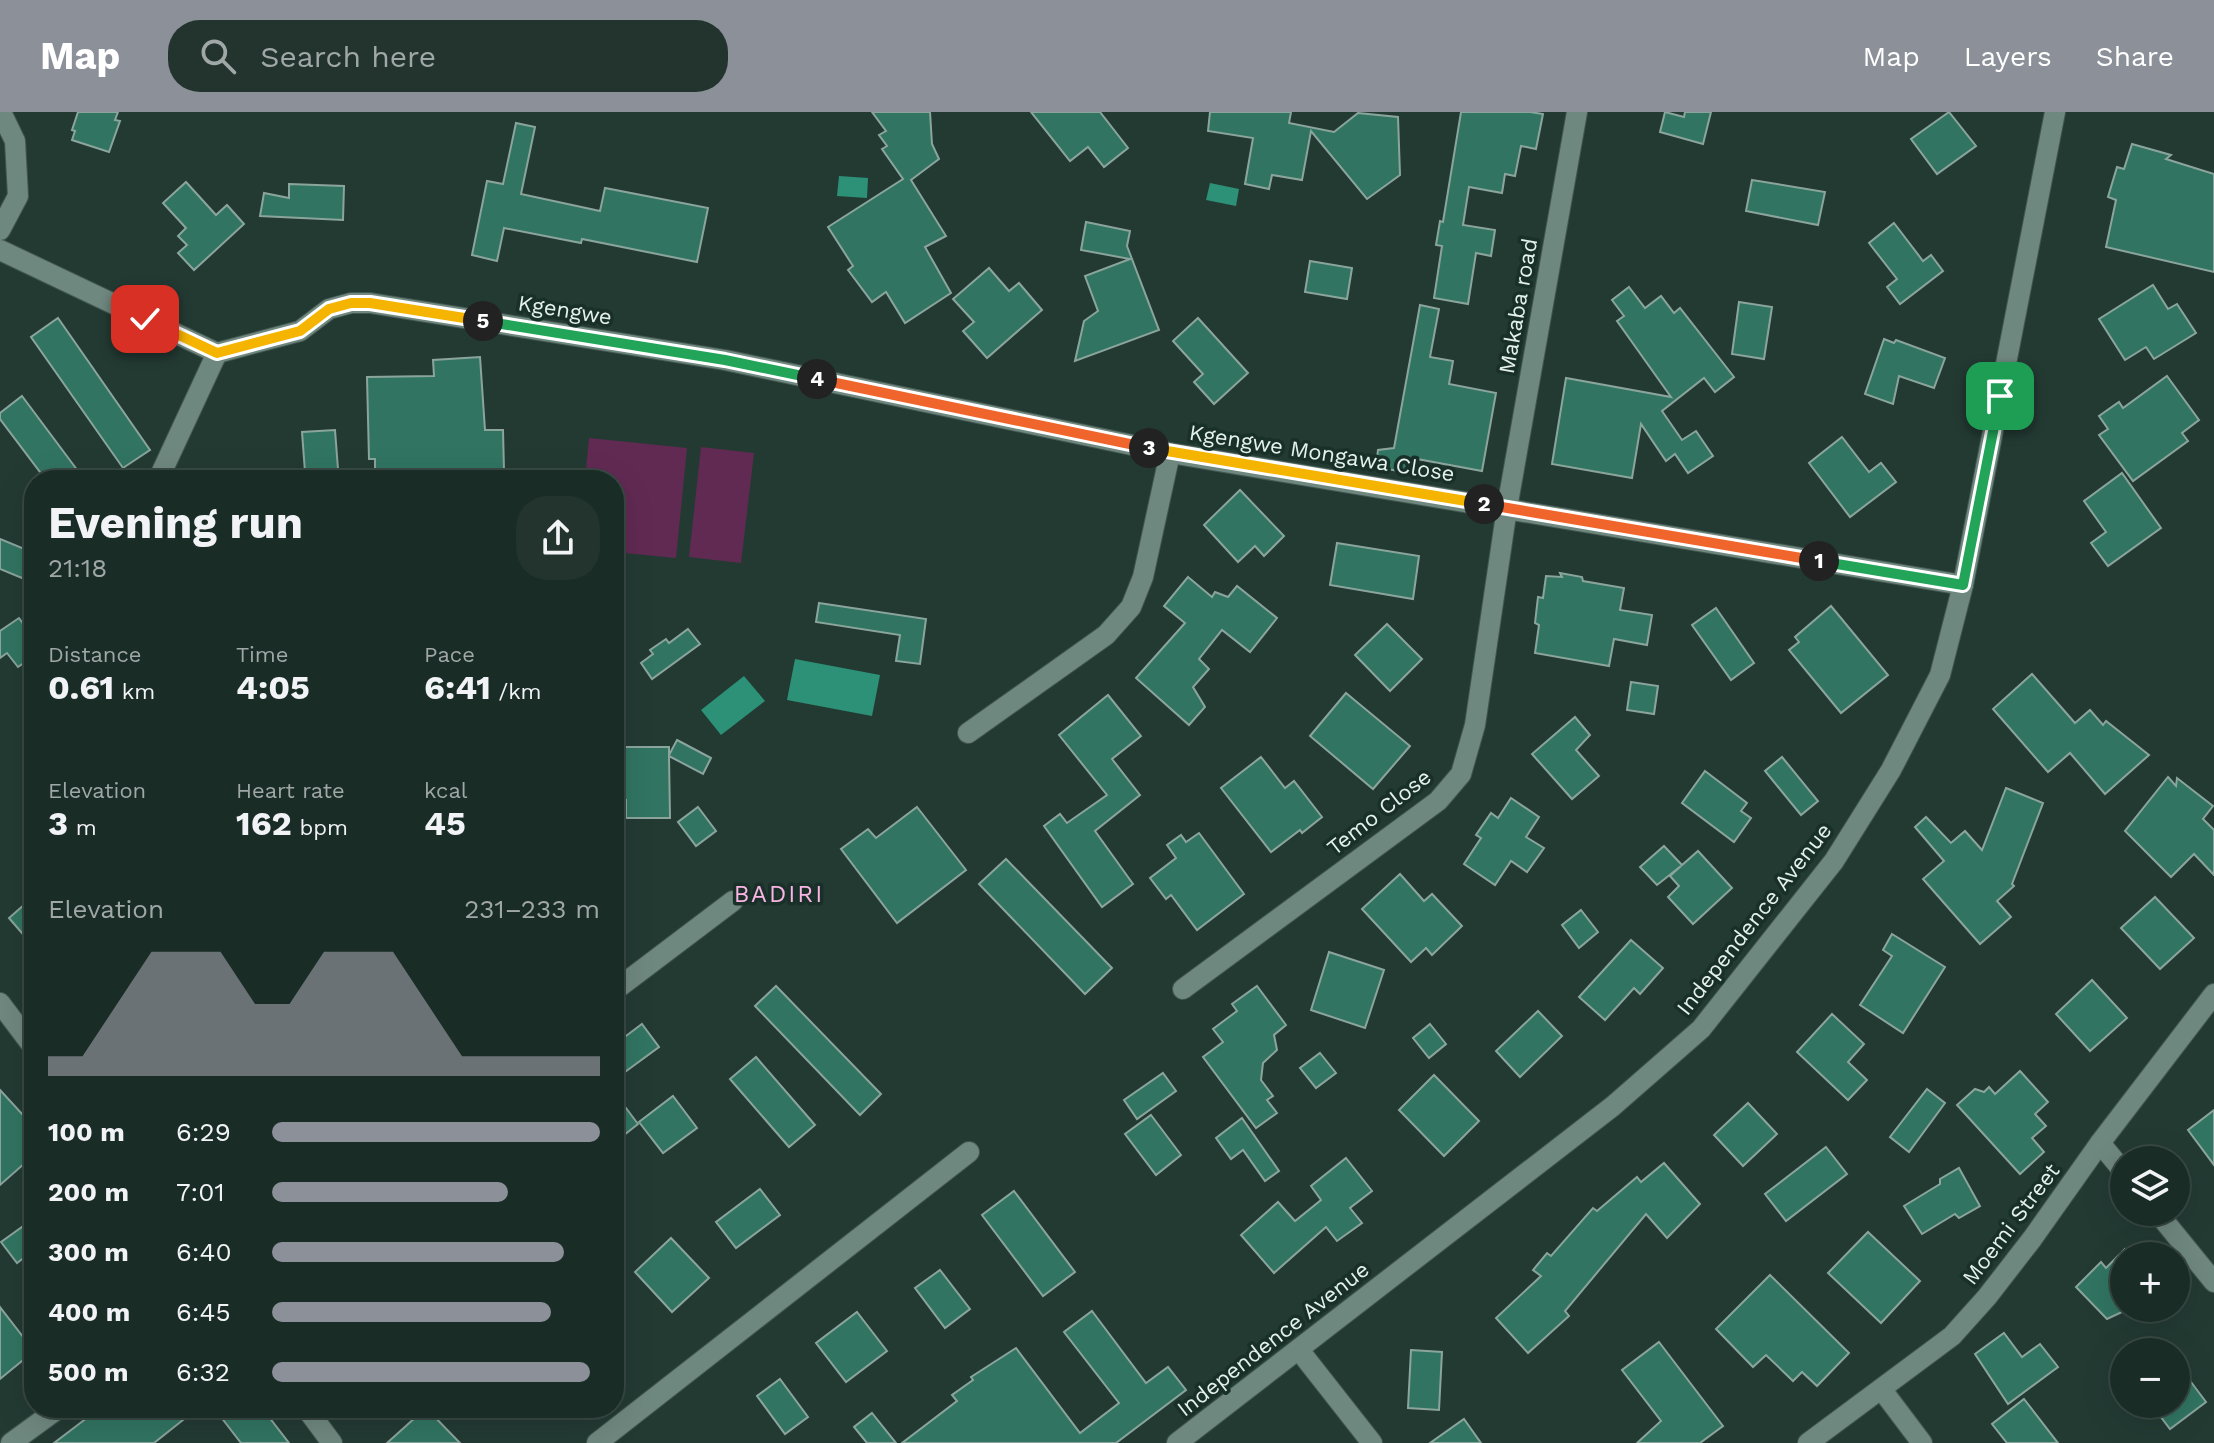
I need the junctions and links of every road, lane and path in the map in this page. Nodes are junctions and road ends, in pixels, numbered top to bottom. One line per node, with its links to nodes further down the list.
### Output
1 (1, 112): 4 (street)
2 (1577, 112): 10 (street, Makaba road)
3 (2055, 112): 11 (street, Independence Avenue)
4 (0, 230)
5 (0, 250): 6 (street)
6 (217, 353): 7 (street, Kgengwe); 9 (street)
7 (725, 360): 8 (street, Kgengwe Mongawa Close)
8 (1170, 453): 10 (street, Kgengwe Mongawa Close); 12 (street)
9 (163, 470)
10 (1507, 508): 11 (street, Kgengwe Mongawa Close); 15 (street, Temo Close)
11 (1963, 585): 24 (street, Independence Avenue)
12 (968, 733)
13 (733, 901): 14 (street)
14 (624, 983)
15 (1183, 989)
16 (2214, 994): 19 (street, Moemi Street)
17 (0, 1003): 18 (street)
18 (24, 1035)
19 (2100, 1143): 21 (street); 25 (street, Moemi Street)
20 (969, 1152): 30 (street)
21 (2110, 1155)
22 (2168, 1226): 23 (street)
23 (2214, 1282)
24 (1299, 1350): 31 (street, Independence Avenue); 32 (street)
25 (1882, 1390): 33 (street, Moemi Street); 34 (street)
26 (45, 1418): 28 (street)
27 (313, 1418): 29 (street)
28 (11, 1443)
29 (332, 1443)
30 (597, 1443)
31 (1177, 1443)
32 (1372, 1443)
33 (1808, 1443)
34 (1922, 1443)

